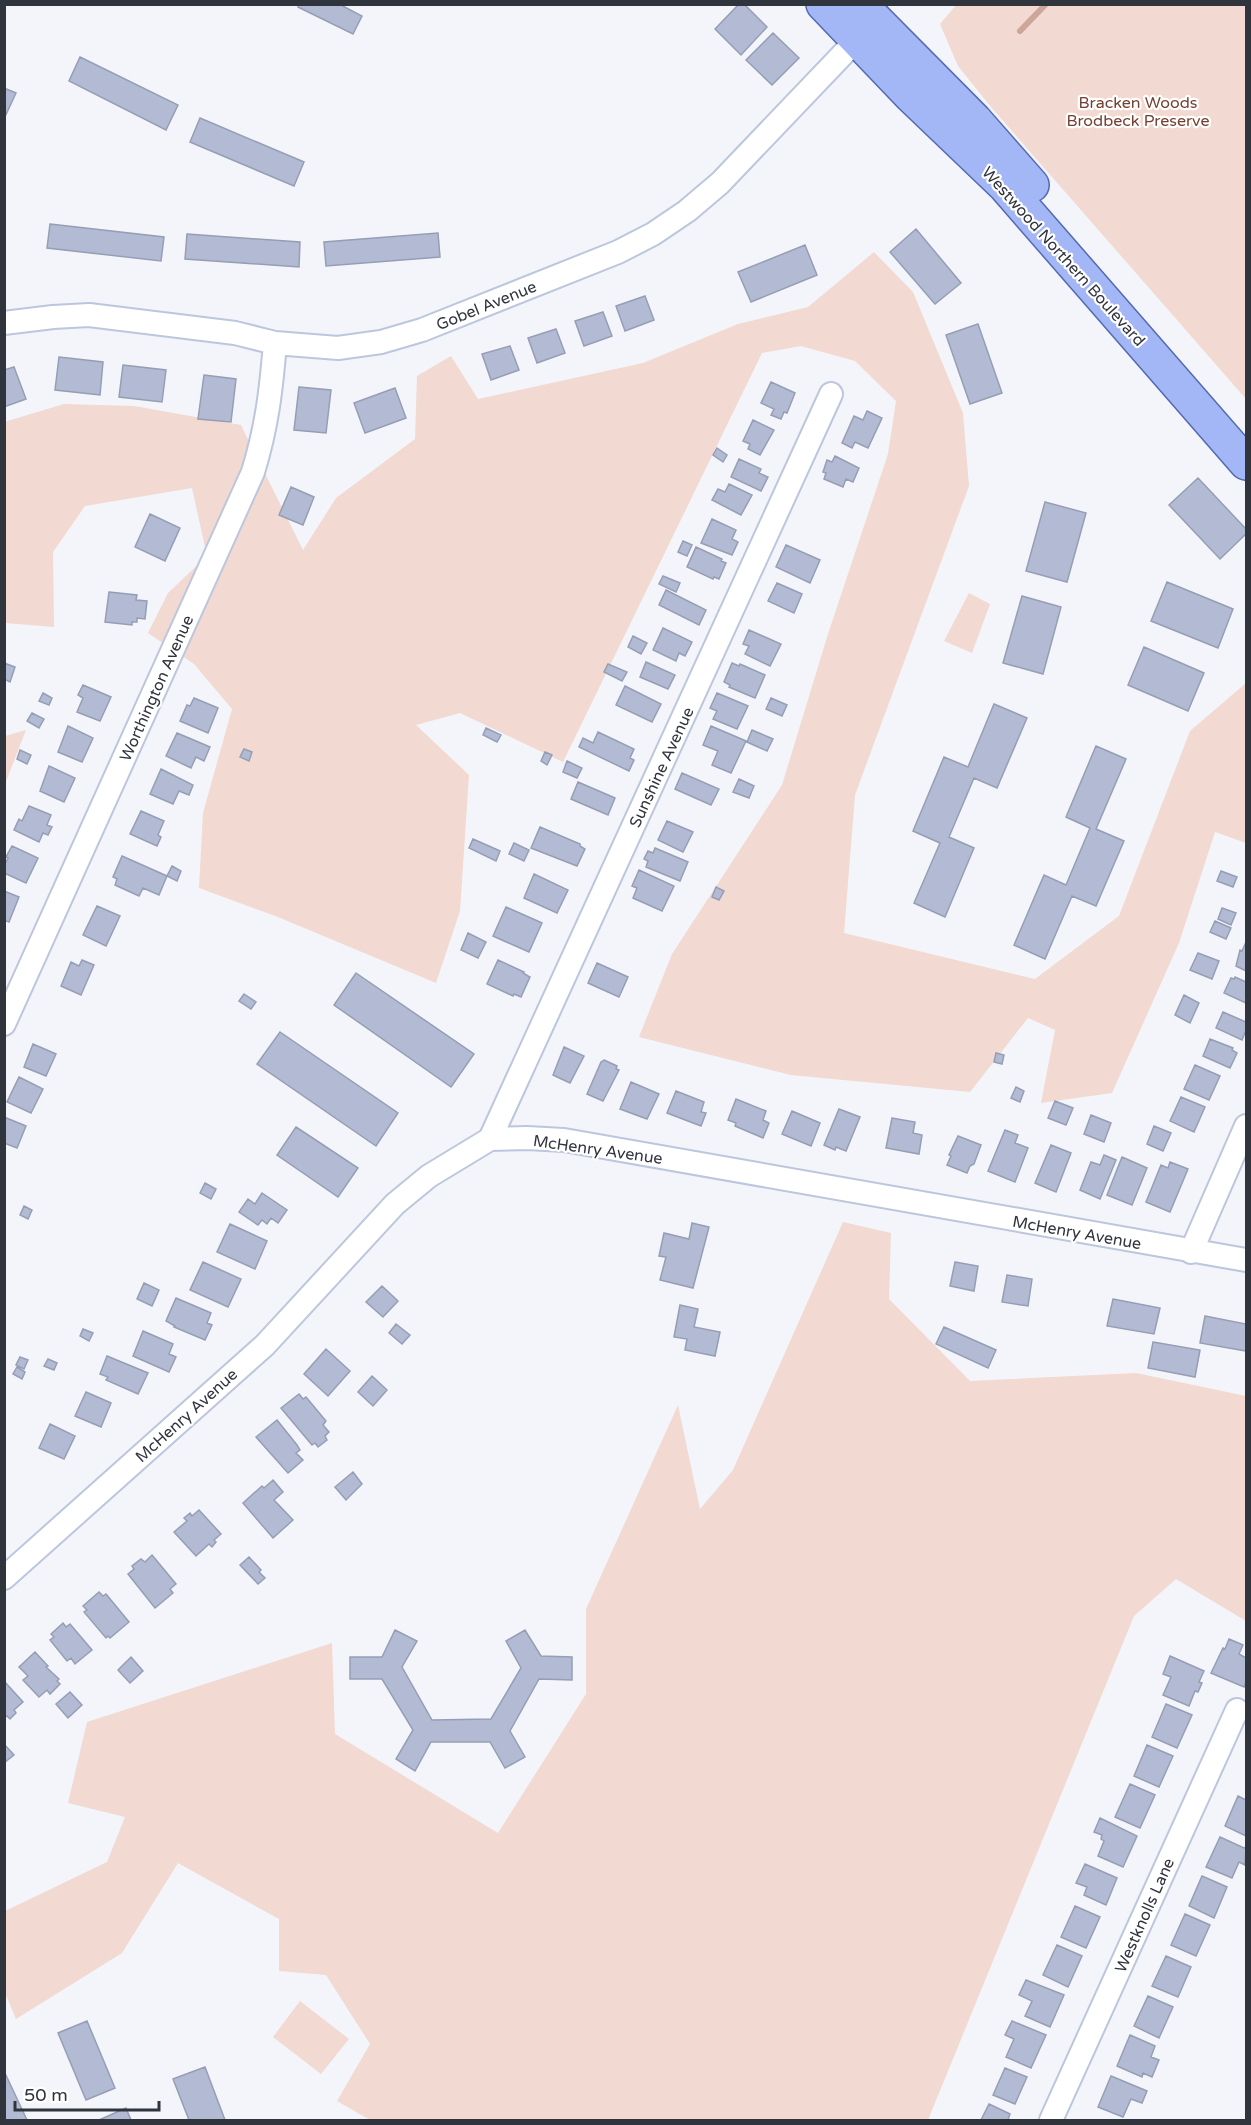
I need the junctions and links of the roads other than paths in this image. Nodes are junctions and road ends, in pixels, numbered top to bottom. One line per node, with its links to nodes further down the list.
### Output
1 (823, 4): 2 (main road, Westwood Northern Boulevard)
2 (865, 21): 4 (street, Gobel Avenue); 6 (main road, Westwood Northern Boulevard); 7 (main road, Westwood Northern Boulevard)
3 (4, 323): 4 (street, Gobel Avenue)
4 (275, 343): 8 (street, Worthington Avenue)
5 (831, 394): 10 (street, Sunshine Avenue)
6 (1246, 430)
7 (1246, 463)
8 (4, 1024)
9 (1246, 1126): 11 (street)
10 (490, 1139): 11 (street, McHenry Avenue); 13 (street, McHenry Avenue)
11 (1191, 1252): 12 (street, McHenry Avenue)
12 (1246, 1260)
13 (4, 1578)
14 (1237, 1710): 15 (street, Westknolls Lane)
15 (1051, 2121)

